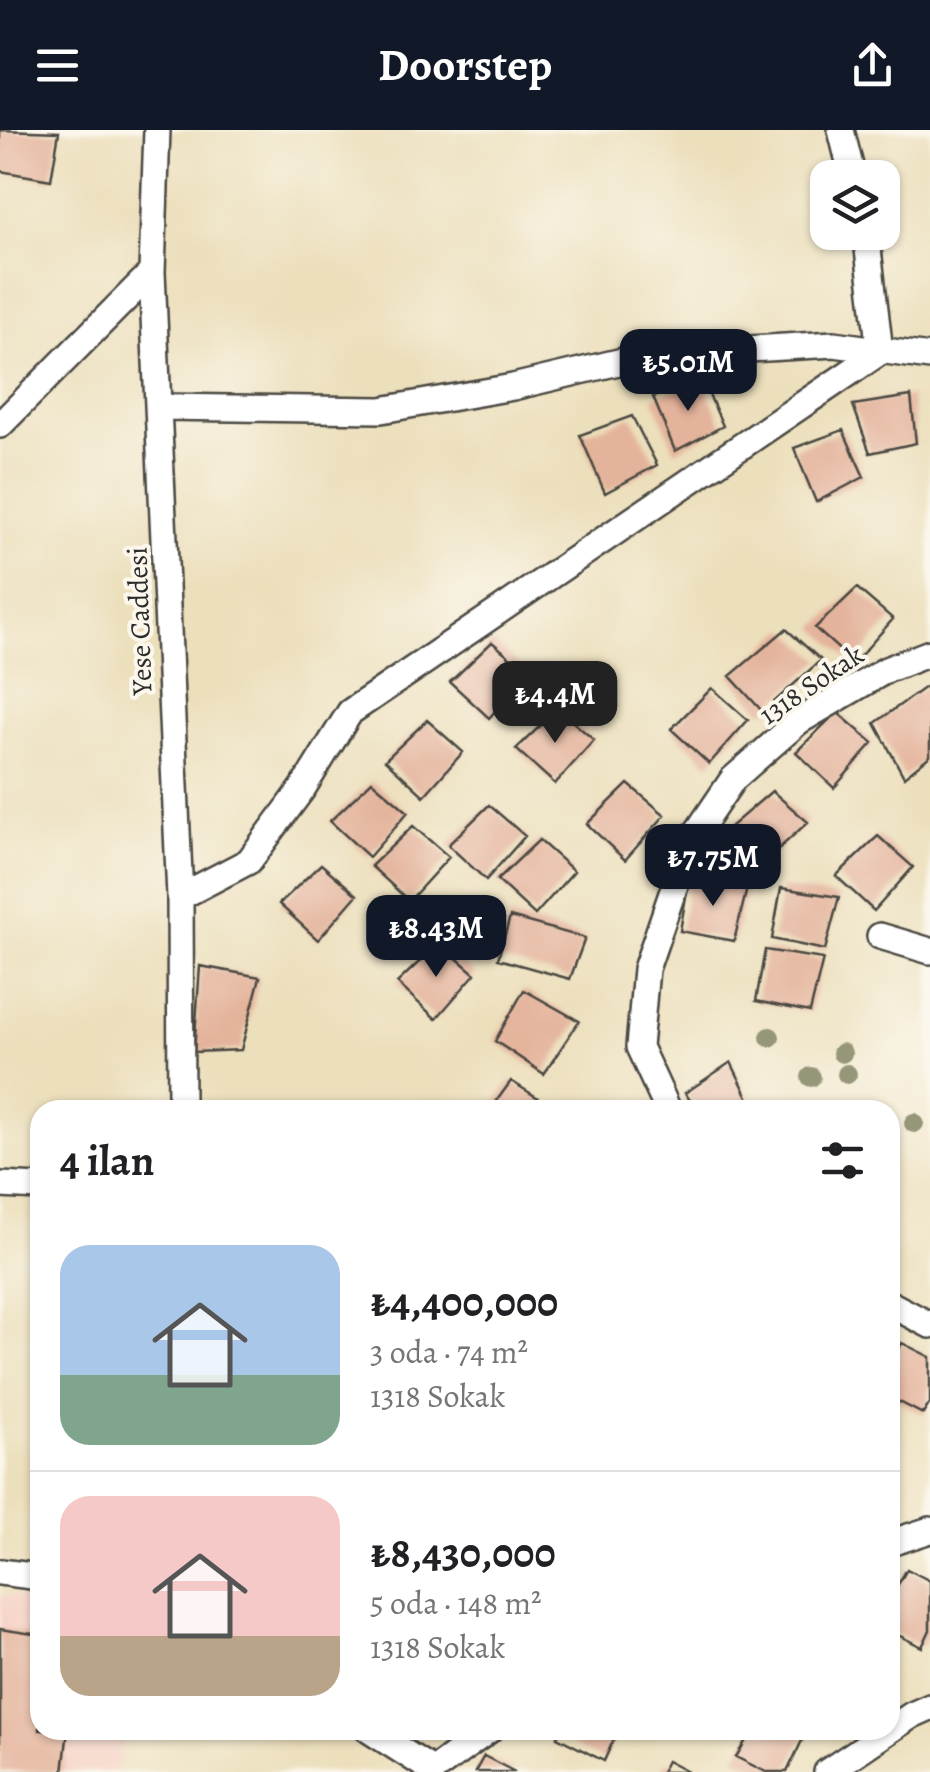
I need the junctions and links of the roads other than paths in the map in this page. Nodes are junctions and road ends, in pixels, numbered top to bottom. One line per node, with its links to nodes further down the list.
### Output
1 (156, 130): 5 (street, Yese Caddesi)
2 (841, 130): 3 (street)
3 (848, 160)
4 (868, 250): 6 (street)
5 (152, 272): 8 (street, Yese Caddesi); 9 (street)
6 (880, 352): 7 (street); 8 (street); 11 (street)
7 (930, 358)
8 (161, 407): 11 (street, Yese Caddesi)
9 (0, 425)
10 (930, 652): 15 (street, 1318 Sokak)
11 (180, 897): 14 (street, Yese Caddesi)
12 (880, 936): 13 (street)
13 (930, 951)
14 (181, 1100)
15 (663, 1100)
16 (0, 1185): 17 (street)
17 (30, 1187)
18 (900, 1309): 19 (street)
19 (930, 1325)
20 (930, 1530): 21 (street)
21 (900, 1540)
22 (0, 1572): 23 (street)
23 (30, 1575)
24 (930, 1707): 25 (street)
25 (900, 1724)
26 (384, 1740): 29 (street)
27 (475, 1740): 29 (street)
28 (876, 1740): 30 (street)
29 (431, 1771)
30 (827, 1772)

